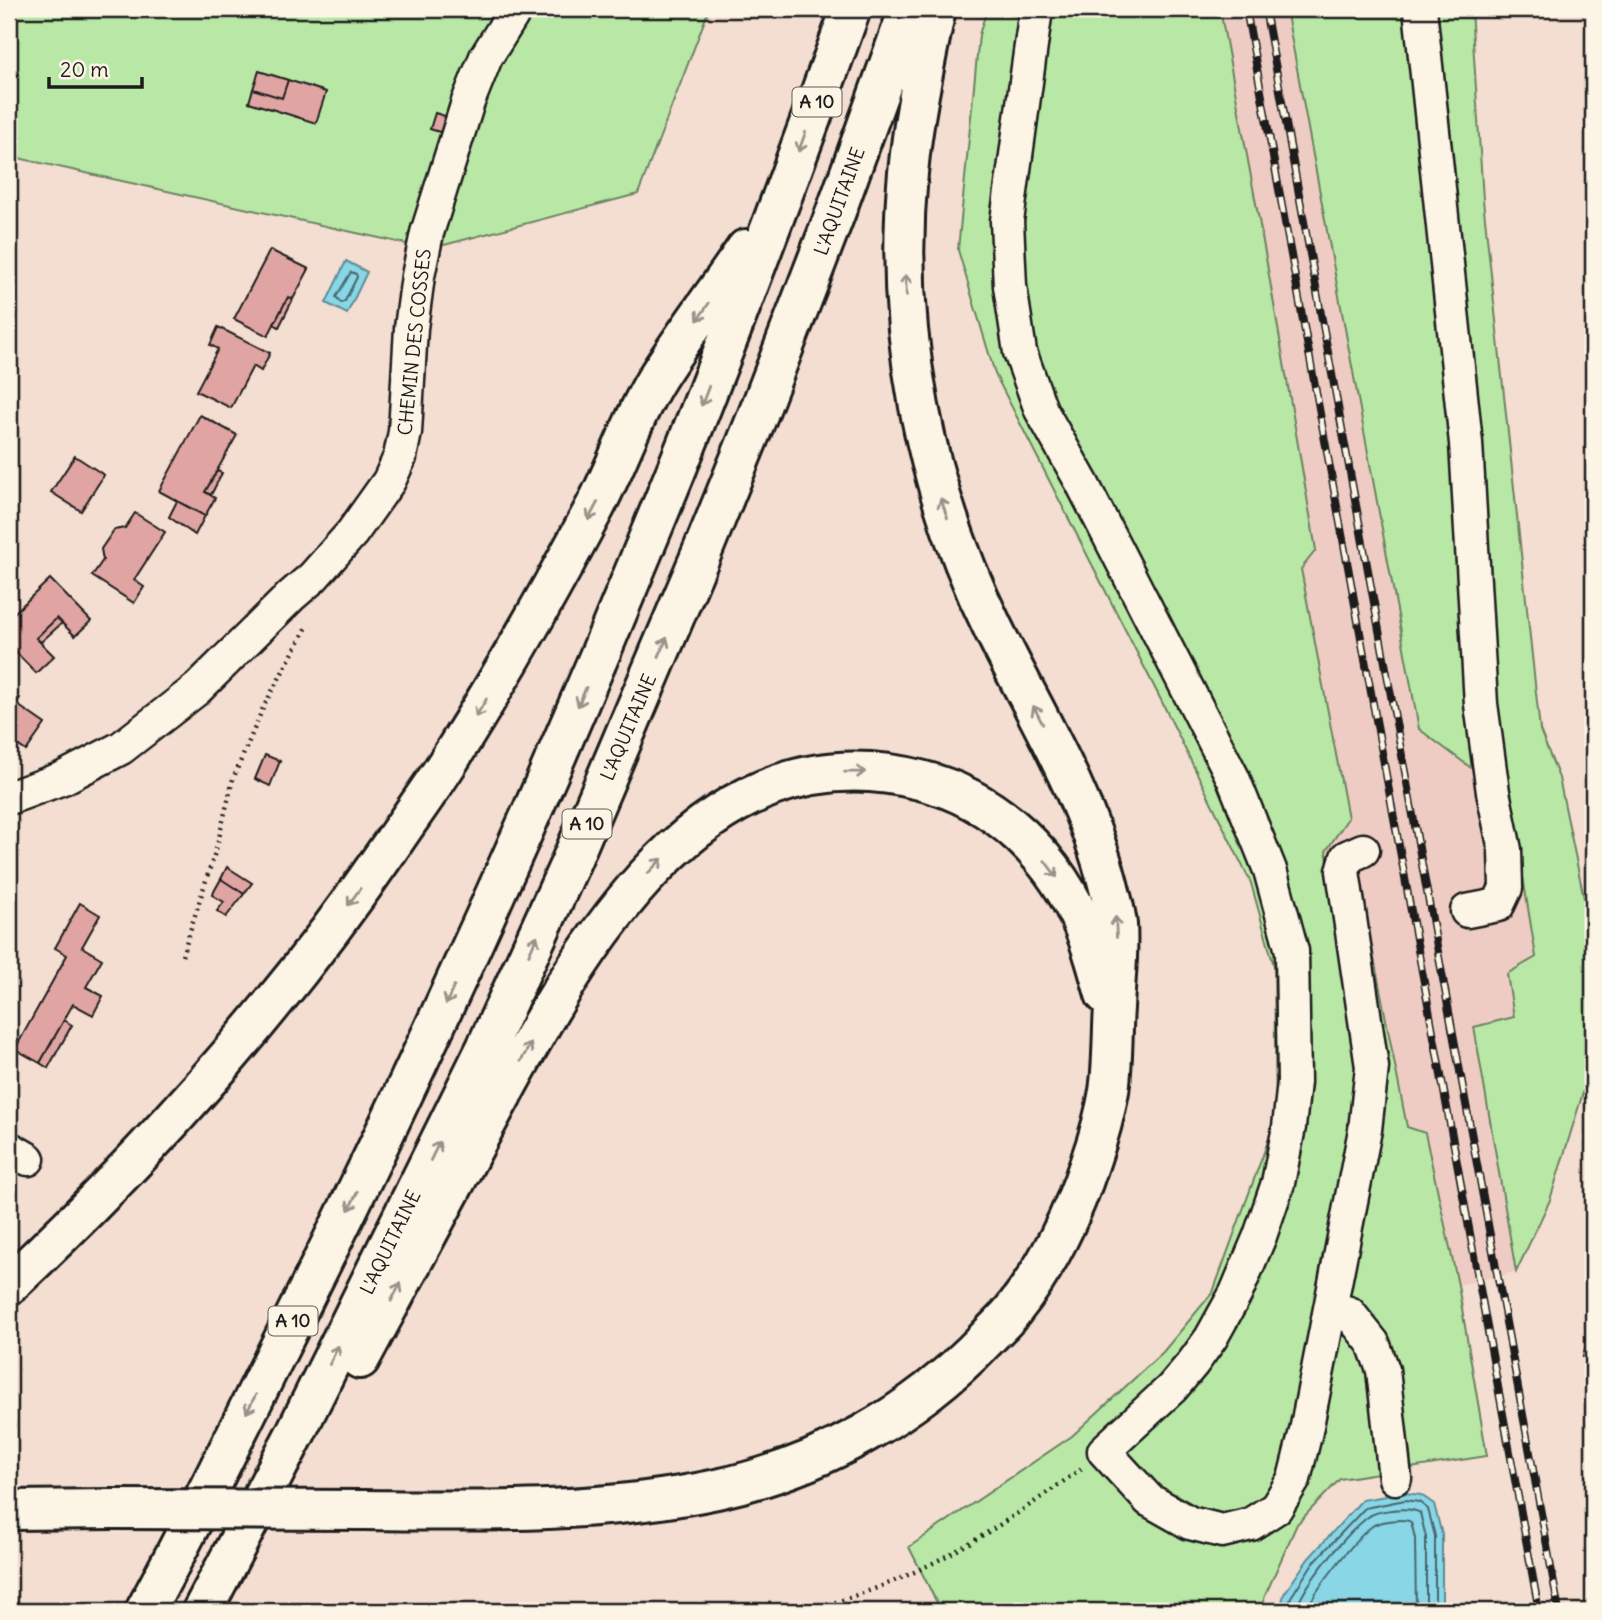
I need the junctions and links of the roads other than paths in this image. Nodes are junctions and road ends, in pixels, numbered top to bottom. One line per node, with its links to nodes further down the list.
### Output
1 (516, 9): 8 (street, CHEMIN DES COSSES)
2 (851, 9): 7 (highway, A 10, one-way to 7)
3 (909, 9): 17 (highway, L'AQUITAINE / A 10, one-way to 3)
4 (936, 9): 11 (highway, one-way to 4)
5 (1036, 9): 13 (street)
6 (1420, 9): 10 (street)
7 (783, 195): 12 (highway, one-way to 12); 16 (highway, A 10, one-way to 16)
8 (9, 798)
9 (1363, 850): 13 (street)
10 (1467, 911)
11 (1113, 1020): 15 (highway, bridge); 18 (highway, one-way to 11)
12 (9, 1285)
13 (1331, 1308): 14 (street)
14 (1395, 1478)
15 (9, 1510)
16 (145, 1611)
17 (202, 1611)
18 (216, 1611)

